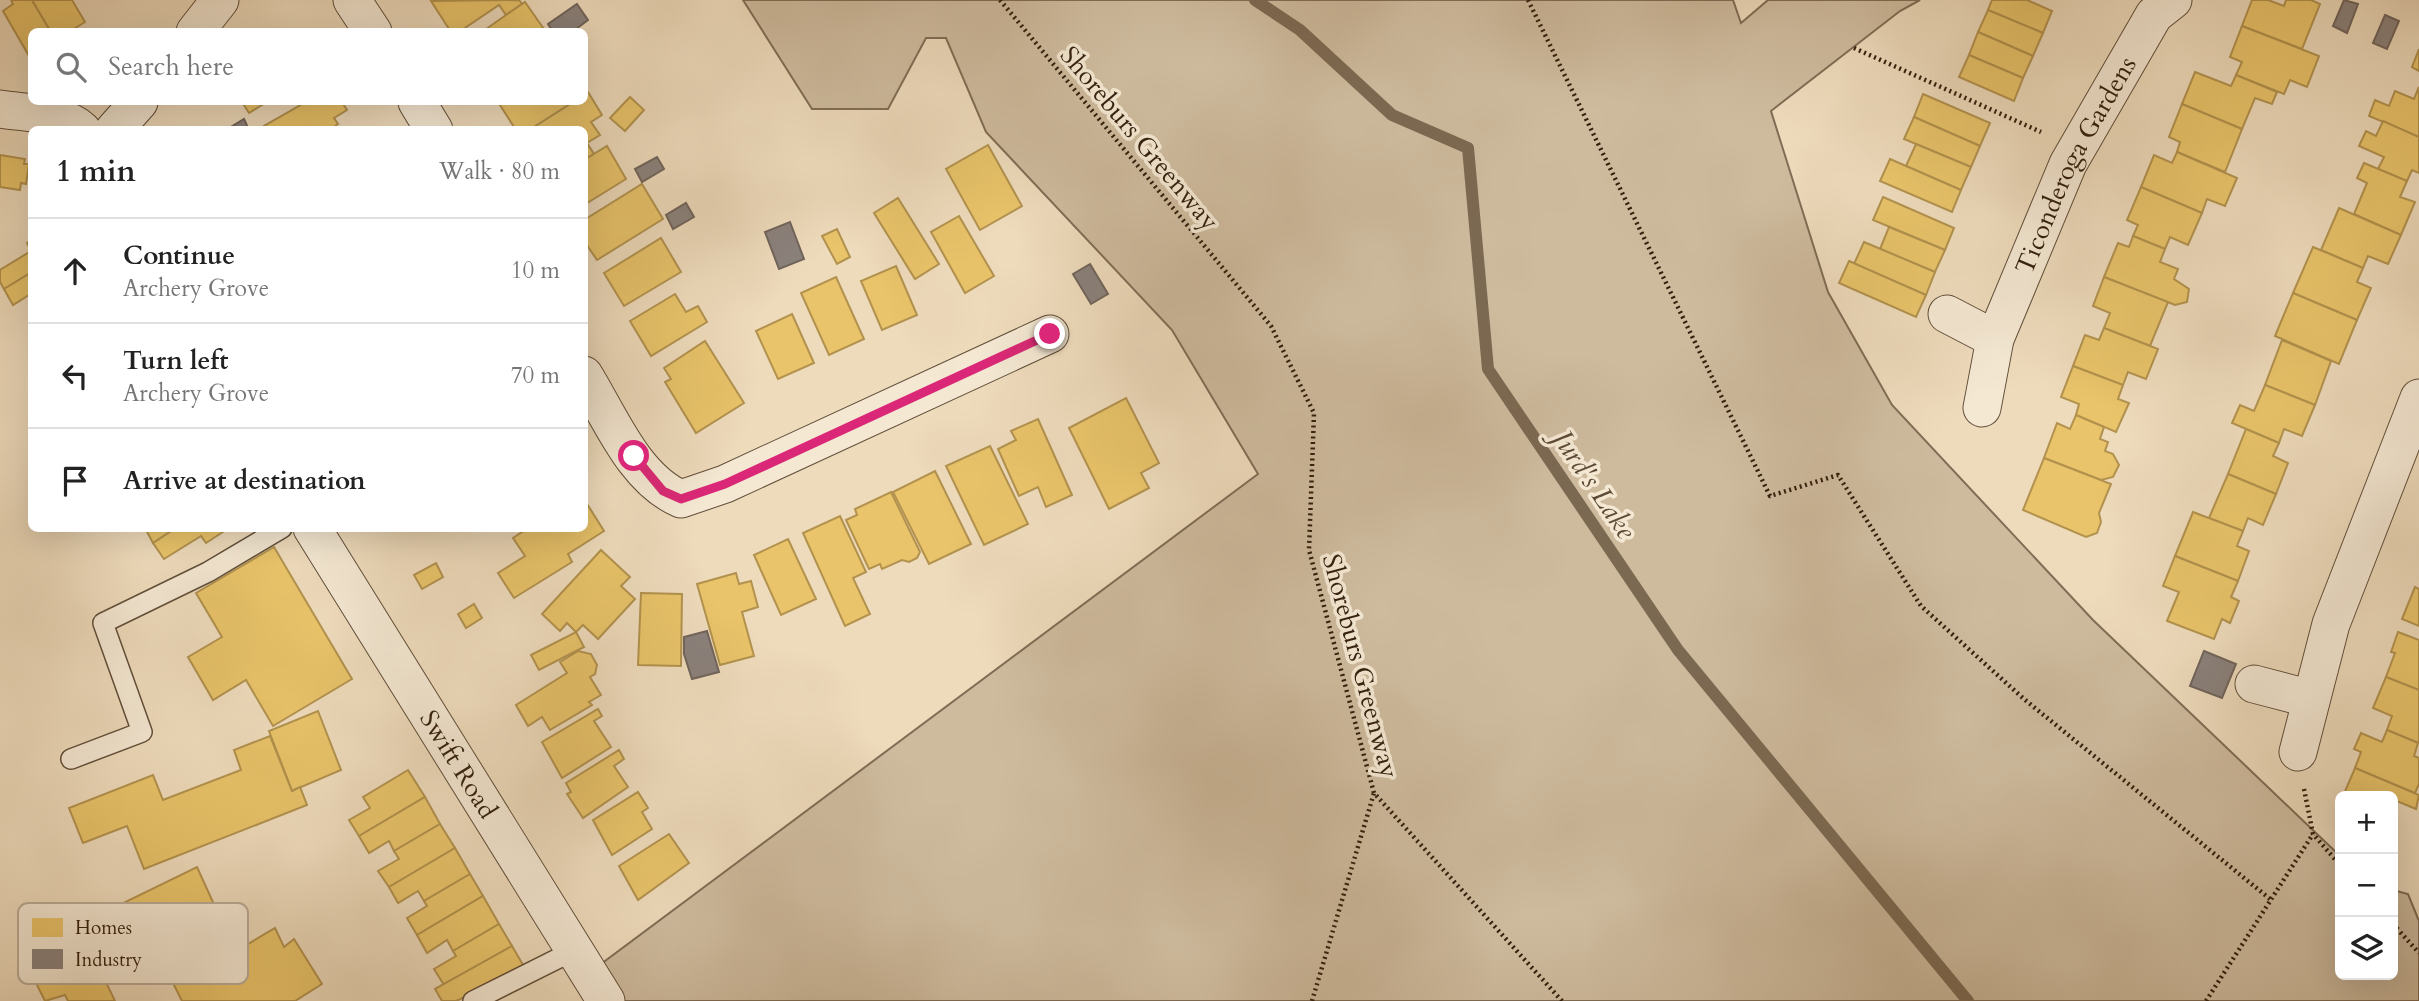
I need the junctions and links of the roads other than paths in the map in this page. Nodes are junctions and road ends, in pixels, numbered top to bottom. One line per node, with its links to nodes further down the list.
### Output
1 (220, 0): 4 (street)
2 (352, 0): 5 (street)
3 (2173, 0): 14 (street, Ticonderoga Gardens)
4 (198, 28)
5 (370, 28)
6 (136, 105): 10 (street)
7 (419, 105): 11 (street)
8 (0, 109): 9 (street)
9 (78, 126)
10 (118, 126)
11 (432, 126)
12 (1947, 314): 14 (street)
13 (1050, 334): 15 (street)
14 (1995, 339): 17 (street, Ticonderoga Gardens)
15 (588, 381)
16 (2419, 398): 21 (street)
17 (1982, 408)
18 (275, 532): 23 (lane)
19 (314, 532): 24 (street, Swift Road)
20 (2254, 684): 21 (street)
21 (2311, 699): 22 (street)
22 (2298, 752)
23 (71, 759)
24 (575, 950): 25 (lane); 26 (street, Swift Road)
25 (473, 1001)
26 (606, 1001)

